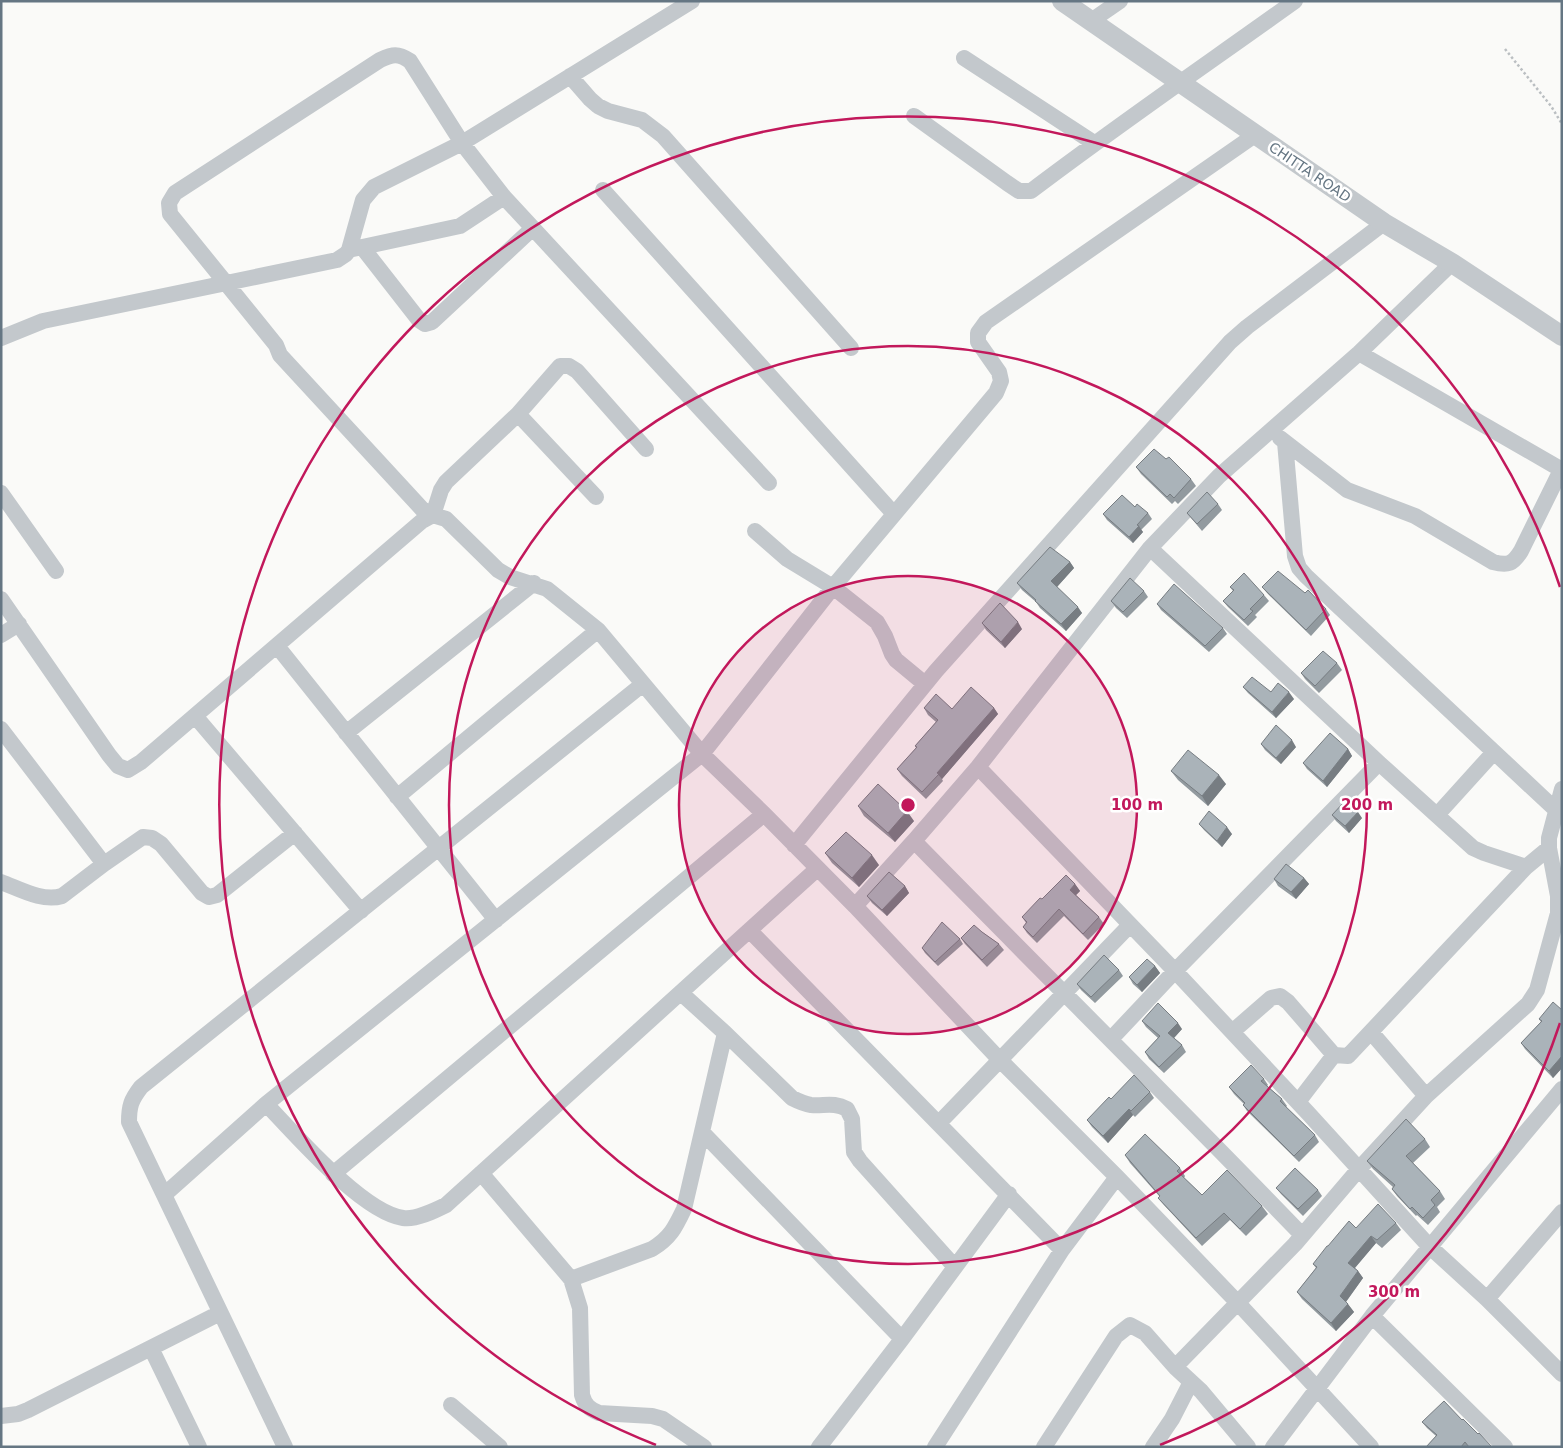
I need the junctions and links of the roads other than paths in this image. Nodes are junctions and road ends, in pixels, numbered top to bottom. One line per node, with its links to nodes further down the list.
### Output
1 (692, 1): 7 (street)
2 (1062, 1): 5 (street, CHITTA ROAD)
3 (1120, 1): 5 (street)
4 (1295, 1): 8 (street)
5 (1091, 21): 8 (street, CHITTA ROAD)
6 (964, 58): 12 (street)
7 (570, 76): 11 (street); 22 (street)
8 (1181, 84): 10 (street, CHITTA ROAD); 12 (street)
9 (914, 116): 12 (street)
10 (1255, 135): 15 (street, CHITTA ROAD); 32 (street)
11 (462, 143): 14 (street); 17 (street); 19 (street)
12 (1094, 143)
13 (603, 190): 32 (street)
14 (504, 197): 16 (street); 17 (street)
15 (1384, 223): 18 (street, CHITTA ROAD); 45 (street)
16 (533, 228): 17 (street); 29 (street)
17 (356, 248): 19 (street)
18 (1452, 264): 20 (street, CHITTA ROAD); 23 (street)
19 (225, 283): 21 (street); 33 (street)
20 (1562, 336)
21 (1, 338)
22 (851, 348)
23 (1359, 353): 25 (street); 28 (street)
24 (518, 414): 27 (street); 31 (street); 33 (street)
25 (1270, 431): 26 (street); 35 (street)
26 (1285, 442): 28 (street); 49 (street)
27 (646, 449)
28 (1562, 470)
29 (769, 482)
30 (1, 493): 36 (street)
31 (596, 497)
32 (894, 514): 38 (street)
33 (434, 515): 37 (street); 43 (street)
34 (755, 531): 38 (street)
35 (1150, 548): 51 (street); 52 (street)
36 (56, 571)
37 (534, 583): 41 (street); 48 (street)
38 (833, 587): 45 (street); 50 (street)
39 (1, 599): 40 (street)
40 (19, 624): 42 (street); 46 (street)
41 (598, 630): 44 (street); 54 (street)
42 (1, 635)
43 (277, 646): 46 (street); 48 (street)
44 (643, 684): 50 (street); 61 (street)
45 (925, 684): 60 (street)
46 (195, 716): 58 (street)
47 (1, 729): 63 (street)
48 (346, 733): 54 (street)
49 (1494, 752): 55 (street); 57 (street)
50 (702, 754): 56 (street); 69 (street)
51 (1379, 762): 57 (street); 72 (street)
52 (978, 767): 59 (street); 70 (street)
53 (1562, 789): 55 (street)
54 (397, 798): 61 (street)
55 (1556, 810): 62 (street)
56 (764, 814): 60 (street); 89 (street)
57 (1437, 815): 64 (street)
58 (295, 833): 63 (street); 68 (street)
59 (914, 841): 67 (street); 74 (street)
60 (794, 845): 65 (street)
61 (438, 849): 68 (street); 69 (street)
62 (1554, 858): 64 (street); 82 (street)
63 (104, 864): 66 (street)
64 (1526, 867): 76 (street)
65 (818, 869): 67 (street); 71 (street)
66 (1, 882)
67 (855, 906): 80 (street)
68 (361, 911): 92 (street)
69 (496, 920): 84 (street)
70 (1130, 925): 72 (street); 74 (street)
71 (750, 931): 73 (street); 85 (street)
72 (1175, 971): 75 (street); 78 (street)
73 (681, 993): 77 (street); 88 (street)
74 (1064, 994): 78 (street); 80 (street)
75 (1232, 1032): 79 (street); 83 (street)
76 (1371, 1032): 79 (street); 82 (street)
77 (724, 1033): 86 (street); 97 (street)
78 (1111, 1039): 94 (street)
79 (1334, 1055): 83 (street)
80 (999, 1059): 85 (street); 90 (street)
81 (1562, 1089): 95 (street)
82 (1426, 1096): 87 (street)
83 (1298, 1102): 87 (street)
84 (266, 1104): 89 (street); 92 (street)
85 (939, 1123): 91 (street)
86 (702, 1132): 98 (street); 103 (street)
87 (1359, 1169): 94 (street); 95 (street)
88 (481, 1173): 89 (street); 98 (street)
89 (333, 1174)
90 (1117, 1177): 96 (street); 100 (street)
91 (1009, 1194): 96 (street); 97 (street)
92 (164, 1195): 101 (street)
93 (1562, 1212): 99 (street)
94 (1302, 1235): 100 (street)
95 (1429, 1246): 99 (street); 102 (street)
96 (1062, 1250): 116 (street)
97 (955, 1268): 103 (street)
98 (571, 1279): 114 (street)
99 (1487, 1299): 105 (street)
100 (1238, 1303): 106 (street); 108 (street)
101 (220, 1313): 104 (street); 112 (street)
102 (1372, 1316): 108 (street); 122 (street)
103 (902, 1340): 115 (street)
104 (151, 1348): 110 (street); 111 (street)
105 (1559, 1364)
106 (1175, 1367): 107 (street); 117 (street)
107 (1191, 1382): 118 (street); 119 (street)
108 (1317, 1388): 120 (street); 121 (street)
109 (451, 1405): 113 (street)
110 (1, 1416)
111 (199, 1447)
112 (285, 1447)
113 (500, 1447)
114 (704, 1447)
115 (818, 1447)
116 (935, 1447)
117 (1044, 1447)
118 (1153, 1447)
119 (1248, 1447)
120 (1273, 1447)
121 (1371, 1447)
122 (1505, 1447)

